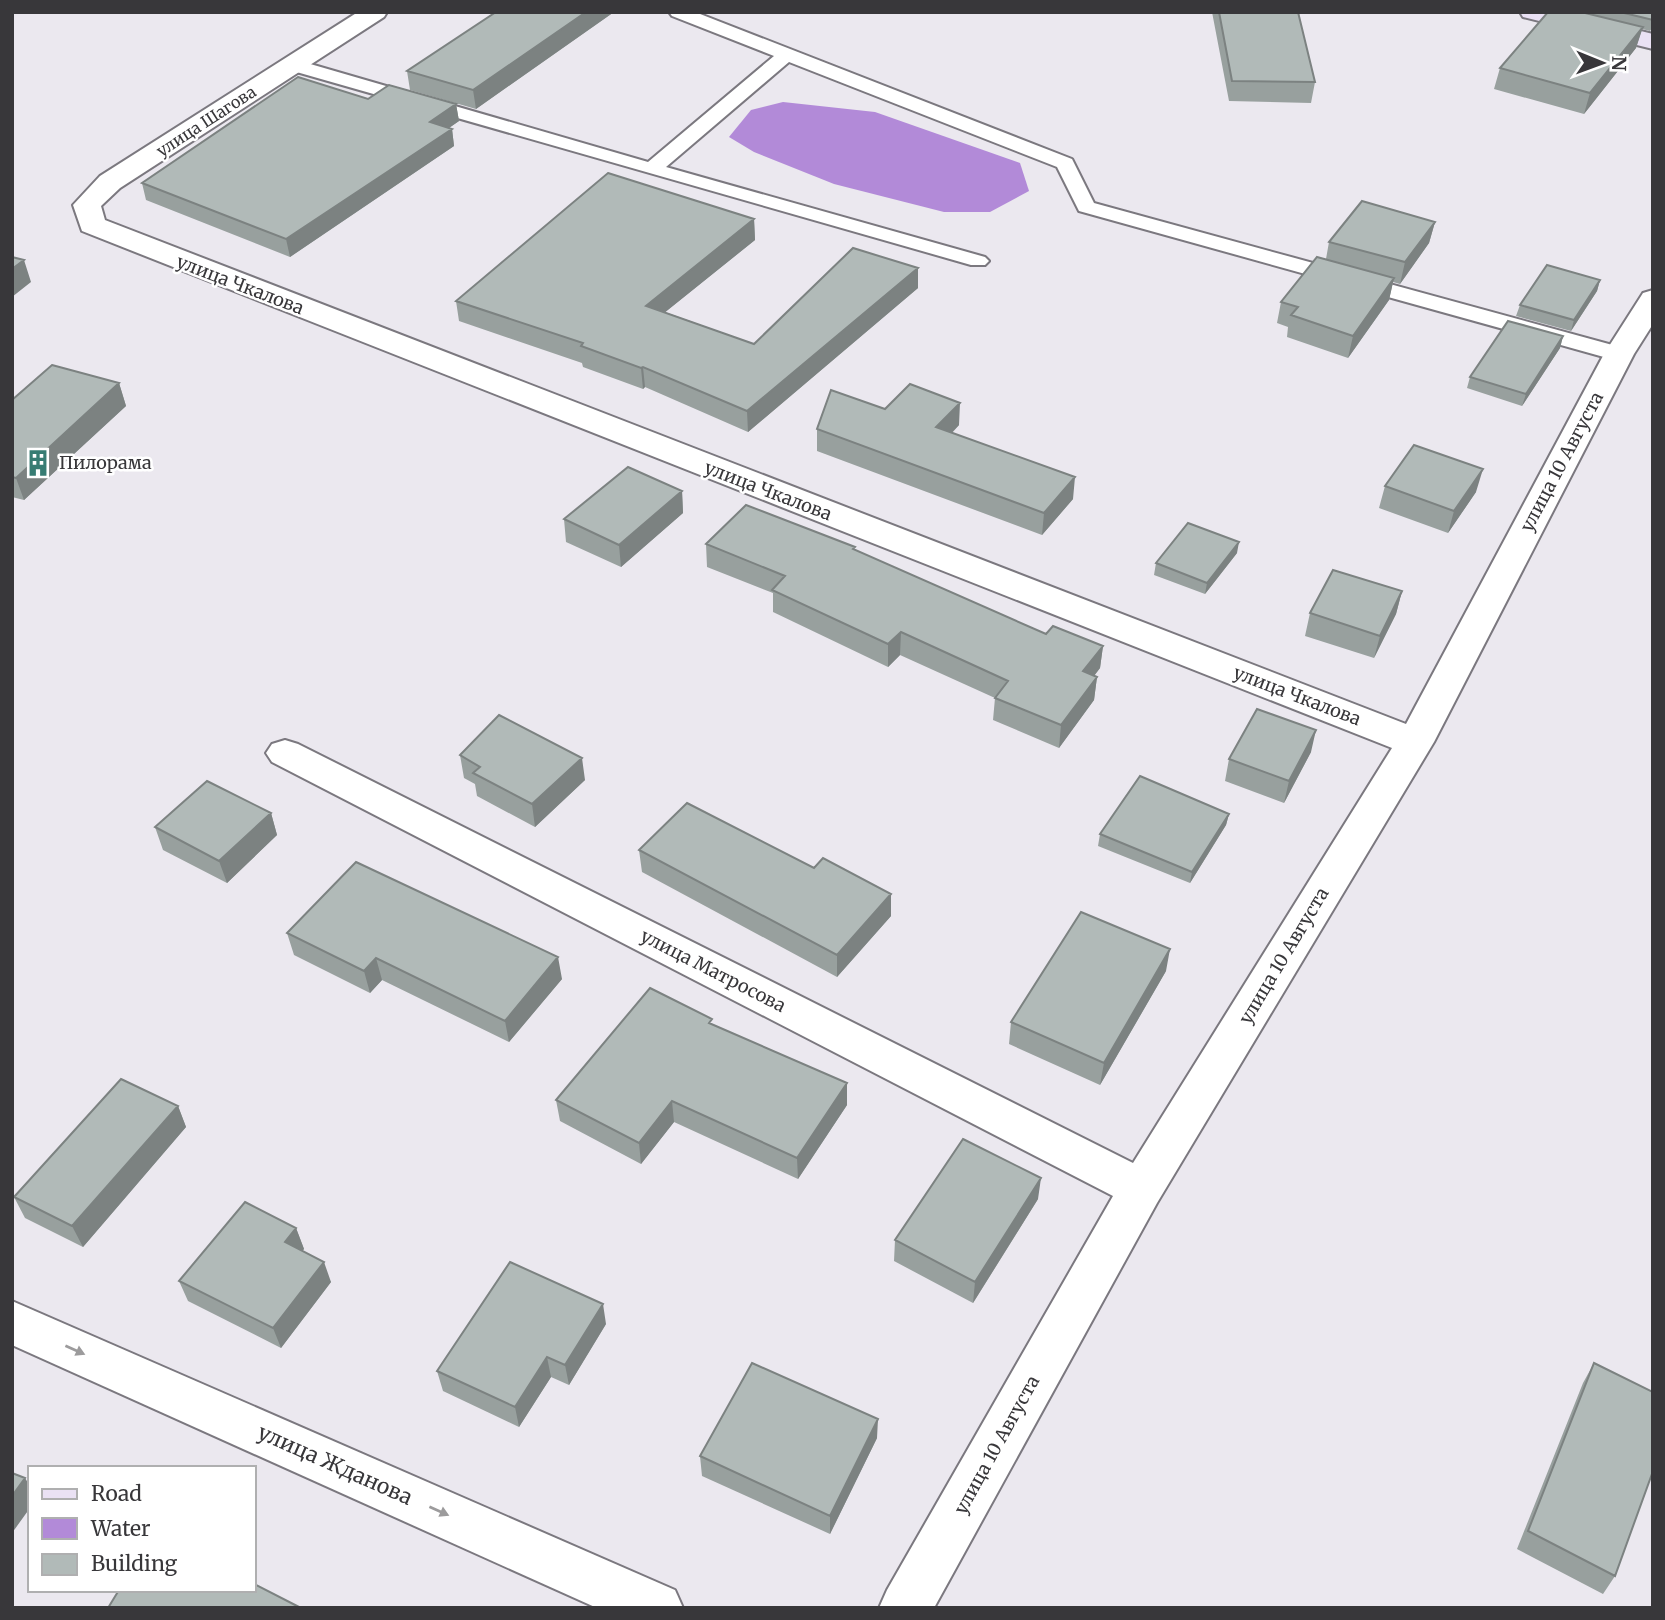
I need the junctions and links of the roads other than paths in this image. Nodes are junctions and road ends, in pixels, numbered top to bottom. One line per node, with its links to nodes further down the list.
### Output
1 (375, 12): 6 (street, улица Шагова)
2 (678, 12): 5 (lane)
3 (1532, 12): 4 (main road)
4 (1653, 42)
5 (785, 56): 7 (lane); 11 (lane)
6 (293, 65): 7 (lane); 8 (street, улица Шагова)
7 (651, 169): 9 (lane)
8 (122, 239): 12 (street, улица Чкалова)
9 (978, 261)
10 (1653, 299): 11 (street, улица 10 Августа)
11 (1619, 354): 12 (street, улица 10 Августа)
12 (1415, 742): 14 (street, улица 10 Августа)
13 (285, 753): 14 (street, улица Матросова)
14 (1141, 1189): 17 (street, улица 10 Августа)
15 (12, 1322): 16 (street, улица Жданова, one-way to 16)
16 (657, 1608)
17 (905, 1608)

